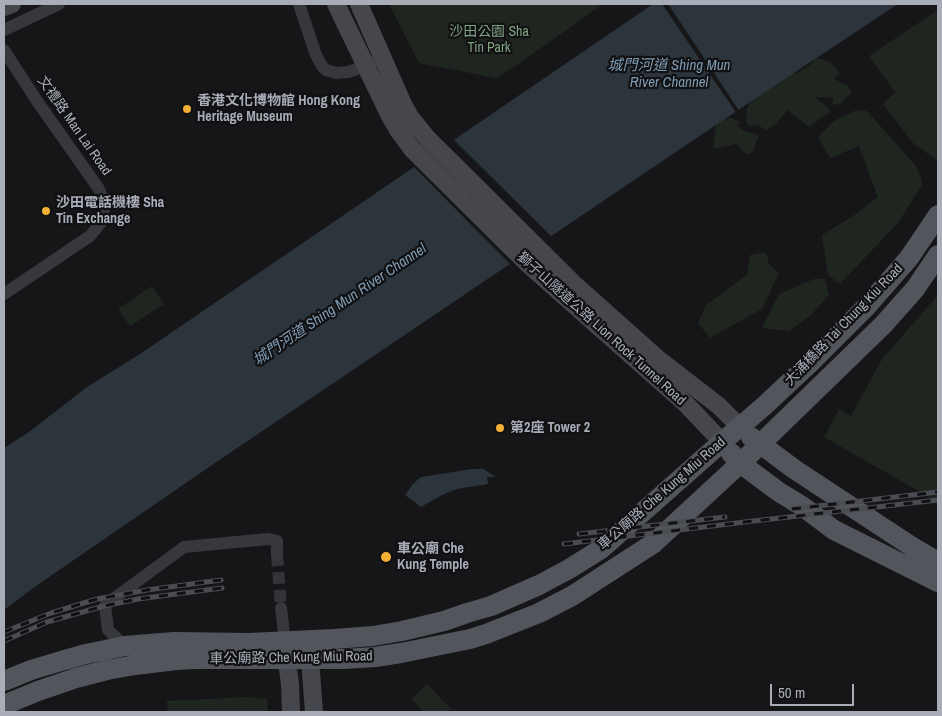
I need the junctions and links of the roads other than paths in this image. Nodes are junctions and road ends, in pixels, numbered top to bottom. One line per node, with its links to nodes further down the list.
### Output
1 (12, 4): 6 (main road)
2 (59, 4): 7 (street)
3 (299, 4): 11 (street)
4 (336, 4): 11 (main road, 獅子山隧道公路 Lion Rock Tunnel Road)
5 (359, 4): 10 (main road, 獅子山隧道公路 Lion Rock Tunnel Road)
6 (4, 7)
7 (10, 28): 8 (street)
8 (4, 40)
9 (4, 50): 14 (street, 文禮路 Man Lai Road)
10 (382, 58): 11 (street); 15 (main road, 獅子山隧道公路 Lion Rock Tunnel Road)
11 (366, 66): 16 (main road, 獅子山隧道公路 Lion Rock Tunnel Road)
12 (938, 215): 15 (main road, 大涌橋路 Tai Chung Kiu Road)
13 (938, 255): 17 (main road, 大涌橋路 Tai Chung Kiu Road)
14 (4, 294)
15 (740, 427): 16 (main road, 車公廟路 Che Kung Miu Road); 17 (main road, 獅子山隧道公路 Lion Rock Tunnel Road)
16 (722, 442): 18 (main road, 獅子山隧道公路 Lion Rock Tunnel Road); 25 (main road, 車公廟路 Che Kung Miu Road)
17 (760, 444): 18 (main road, 車公廟路 Che Kung Miu Road); 20 (main road, 獅子山隧道公路 Lion Rock Tunnel Road)
18 (740, 463): 21 (main road, 獅子山隧道公路 Lion Rock Tunnel Road); 25 (main road, 車公廟路 Che Kung Miu Road)
19 (277, 554): 23 (street)
20 (938, 562)
21 (938, 582)
22 (281, 608): 24 (street)
23 (125, 646): 24 (main road, 車公廟路 Che Kung Miu Road); 26 (main road, 車公廟路 Che Kung Miu Road)
24 (286, 650): 25 (main road, 車公廟路 Che Kung Miu Road); 27 (main road, 車公廟路 Che Kung Miu Road); 28 (main road)
25 (309, 650): 29 (main road)
26 (4, 681)
27 (4, 705)
28 (291, 712)
29 (314, 712)

